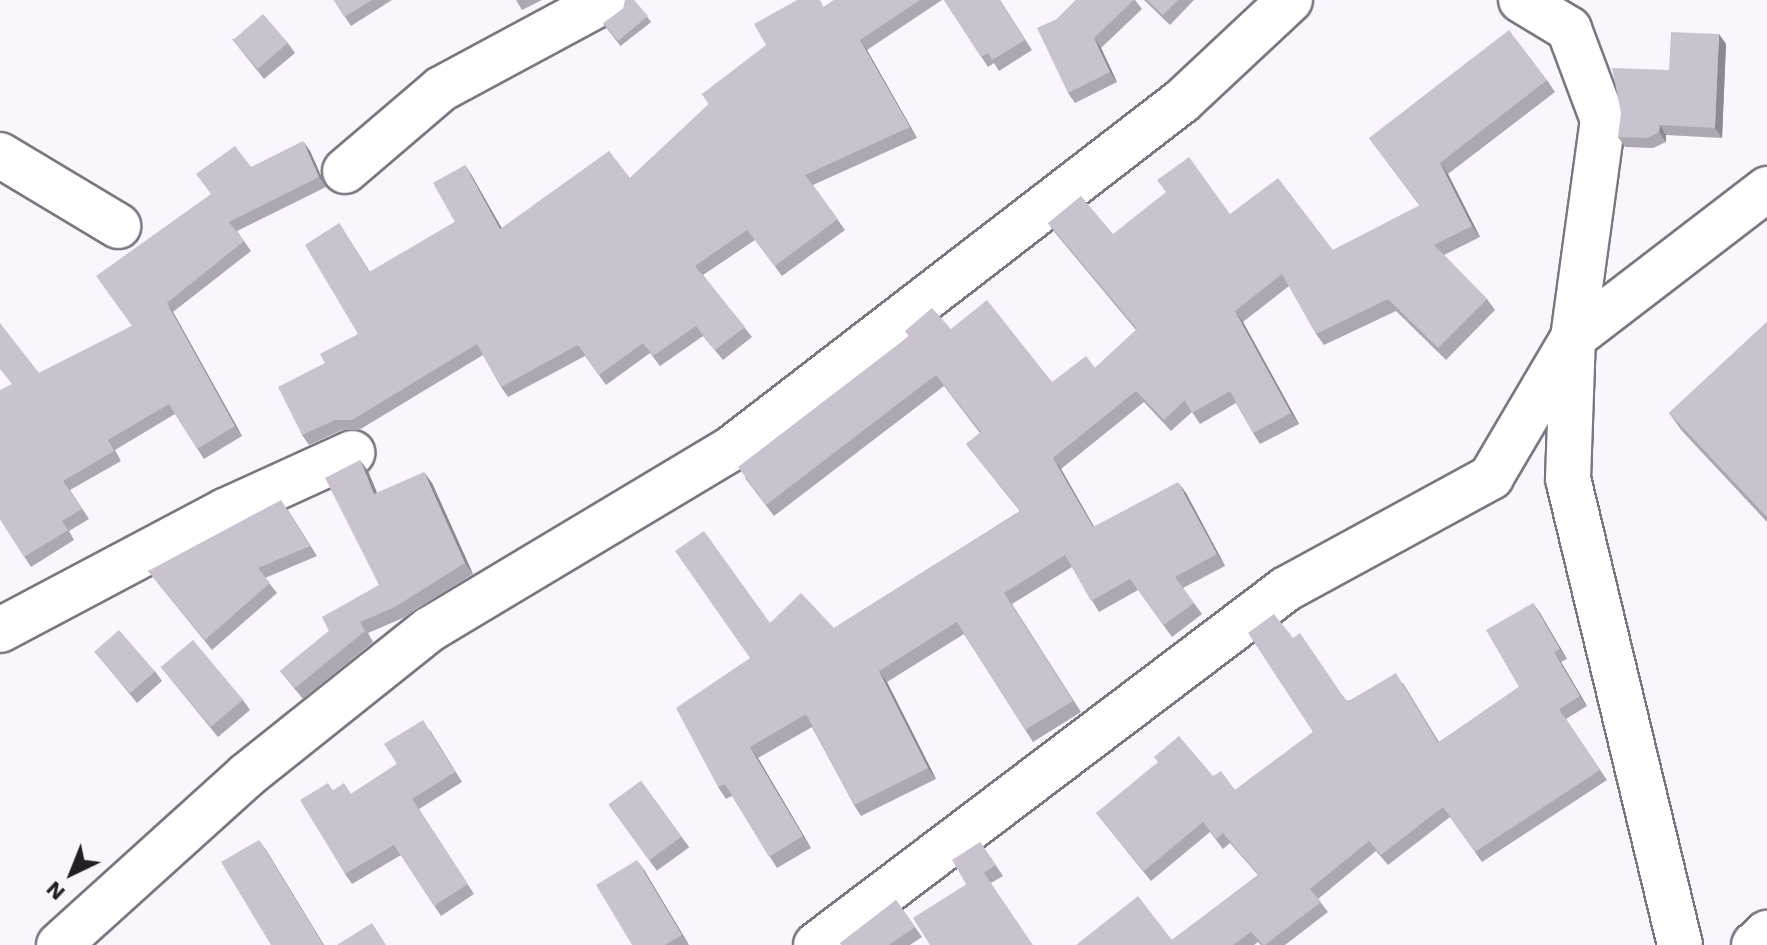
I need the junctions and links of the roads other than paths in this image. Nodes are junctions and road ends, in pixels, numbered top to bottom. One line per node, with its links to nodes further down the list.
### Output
1 (606, 0): 5 (street)
2 (1290, 0): 12 (street)
3 (1521, 0): 8 (street)
4 (0, 155): 7 (street)
5 (345, 171)
6 (1767, 189): 8 (street)
7 (118, 226)
8 (1573, 338): 13 (street); 14 (street)
9 (352, 453): 10 (street)
10 (0, 630)
11 (1767, 933): 15 (street)
12 (59, 945)
13 (816, 945)
14 (1680, 945)
15 (1754, 945)

